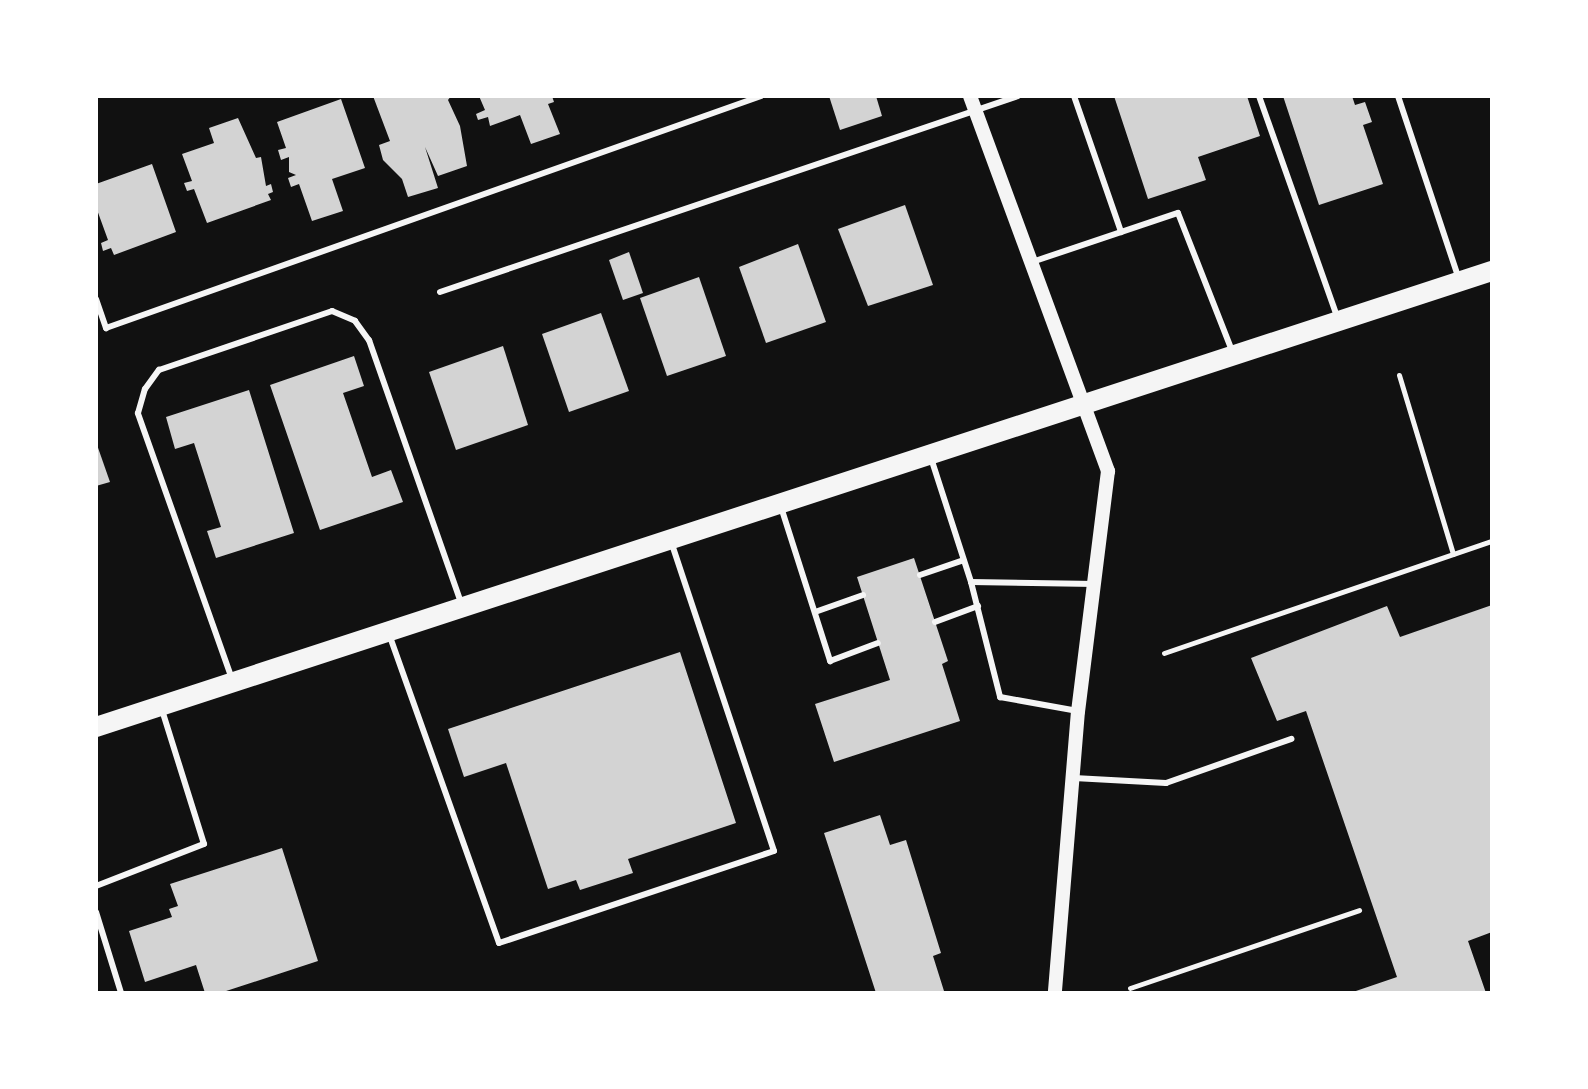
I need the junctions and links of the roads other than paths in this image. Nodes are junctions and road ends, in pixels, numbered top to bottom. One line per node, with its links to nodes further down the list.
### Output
1 (761, 96): 12 (lane)
2 (1018, 96): 6 (lane)
3 (1074, 96): 7 (lane)
4 (1259, 96): 13 (lane)
5 (1398, 96): 10 (lane)
6 (973, 103): 8 (street); 11 (lane)
7 (1121, 232): 8 (lane); 14 (lane)
8 (1029, 264): 15 (street)
9 (1492, 271): 10 (main road)
10 (1460, 282): 13 (main road)
11 (440, 292)
12 (96, 299)
13 (1339, 322): 14 (main road)
14 (1234, 356): 15 (main road)
15 (1087, 402): 16 (main road); 22 (street)
16 (930, 456): 17 (main road); 19 (lane)
17 (780, 504): 18 (main road); 26 (lane)
18 (671, 539): 25 (main road); 28 (lane)
19 (964, 560): 20 (lane); 21 (lane)
20 (920, 575)
21 (971, 582): 22 (lane); 24 (lane)
22 (1095, 584): 32 (street)
23 (863, 595): 26 (lane)
24 (978, 606): 27 (lane); 32 (lane)
25 (462, 607): 28 (main road); 30 (lane)
26 (815, 612): 29 (lane)
27 (935, 622)
28 (387, 630): 30 (main road)
29 (878, 643)
30 (233, 680): 31 (main road)
31 (161, 707): 33 (main road); 36 (lane)
32 (1078, 711): 35 (street)
33 (96, 727)
34 (1291, 739): 35 (lane)
35 (1073, 777): 39 (street)
36 (96, 886)
37 (96, 912): 38 (lane)
38 (121, 993)
39 (1055, 993)

